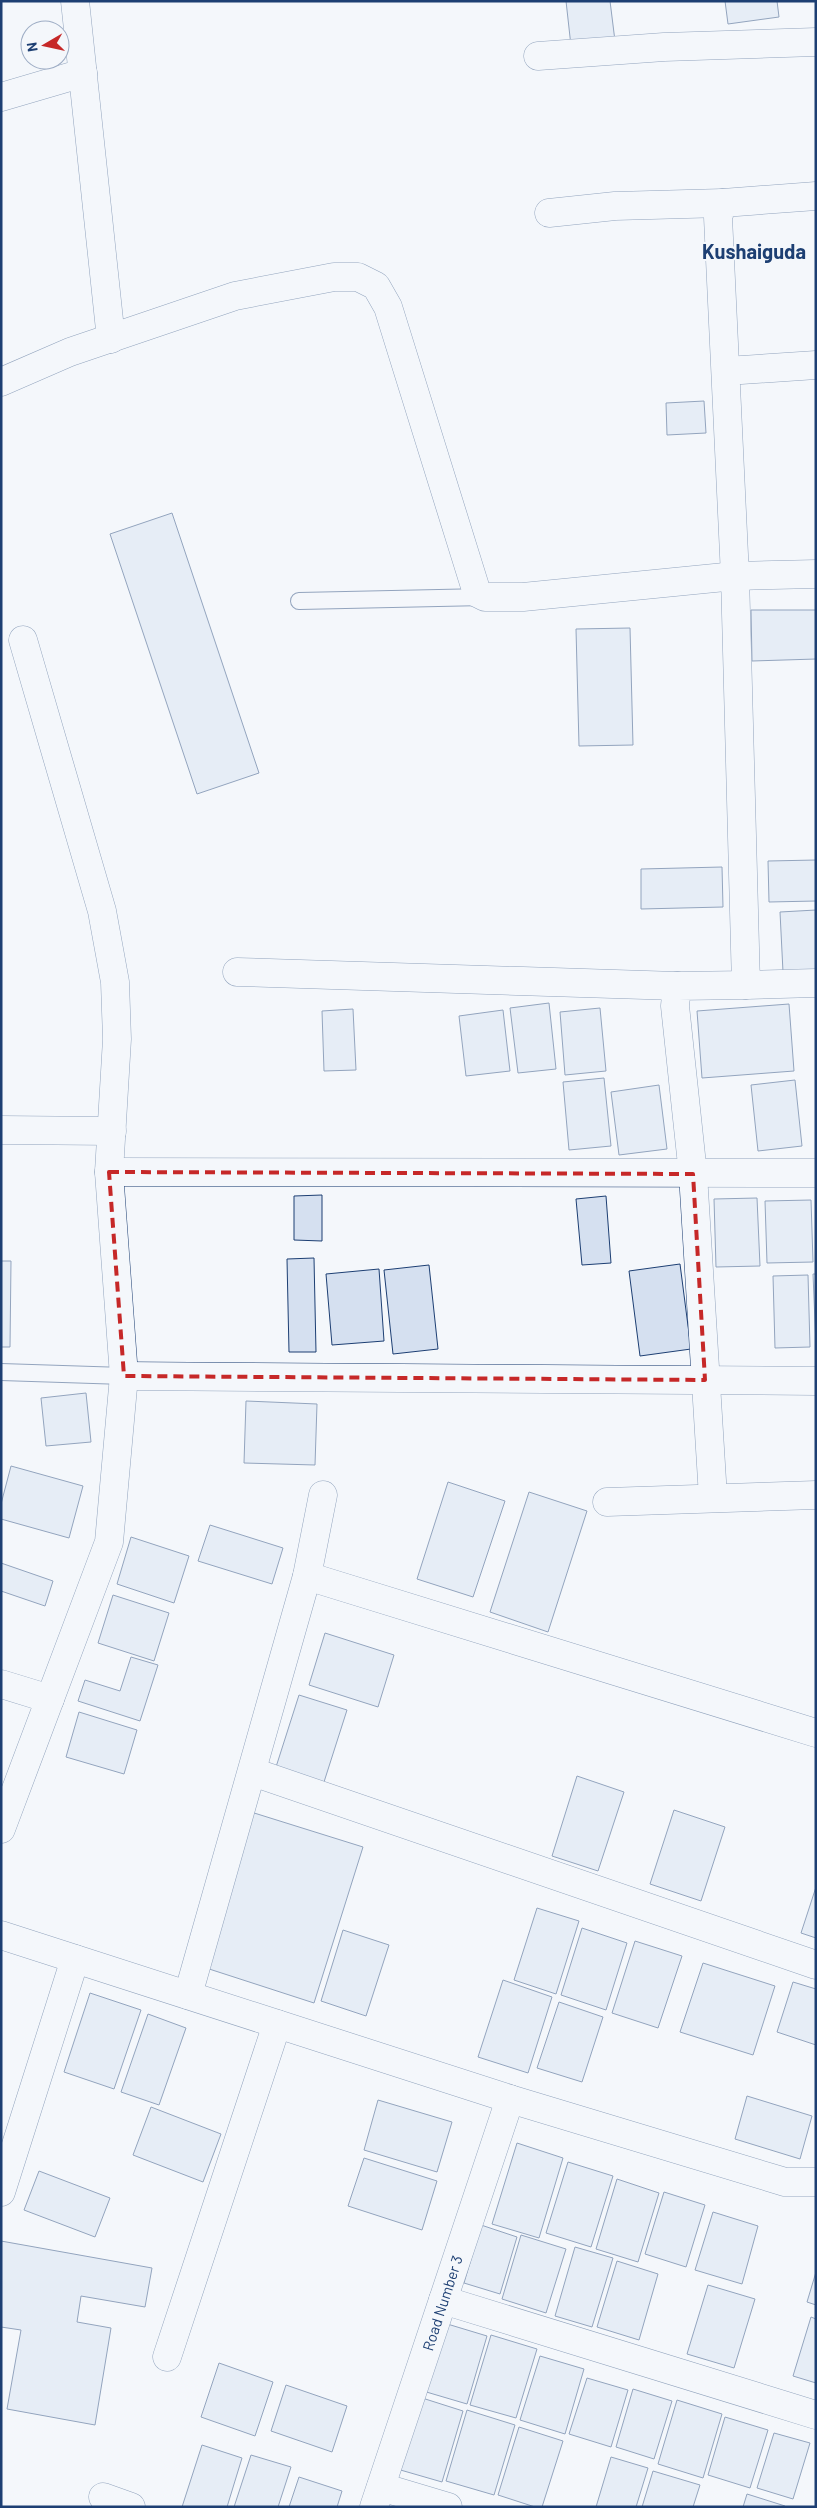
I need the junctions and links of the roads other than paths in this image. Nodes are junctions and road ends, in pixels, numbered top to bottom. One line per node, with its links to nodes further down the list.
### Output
1 (75, 1): 4 (street)
2 (816, 42): 3 (street)
3 (538, 56)
4 (83, 73): 5 (street); 9 (street)
5 (1, 97)
6 (816, 196): 7 (street)
7 (723, 203): 8 (street); 11 (street)
8 (549, 213)
9 (111, 339): 12 (street); 15 (street)
10 (816, 365): 11 (street)
11 (726, 371): 14 (street)
12 (1, 382)
13 (816, 574): 14 (street)
14 (735, 576): 15 (street); 20 (street)
15 (485, 597): 16 (lane)
16 (299, 602)
17 (23, 640): 23 (street)
18 (237, 972): 21 (street)
19 (816, 983): 20 (street)
20 (746, 985): 21 (street)
21 (677, 986): 25 (street)
22 (1, 1130): 23 (street)
23 (112, 1131): 24 (street)
24 (109, 1172): 25 (street); 28 (street)
25 (693, 1174): 26 (street); 29 (street)
26 (816, 1174)
27 (1, 1372): 28 (lane)
28 (124, 1376): 29 (street); 37 (street)
29 (705, 1380): 30 (street); 33 (street)
30 (816, 1381)
31 (323, 1495): 35 (street)
32 (816, 1495): 33 (street)
33 (714, 1497): 34 (street)
34 (607, 1502)
35 (307, 1576): 38 (street); 39 (street)
36 (1, 1684): 37 (street)
37 (50, 1699): 40 (street)
38 (816, 1733)
39 (253, 1772): 43 (street); 44 (street)
40 (1, 1829)
41 (1, 1935): 42 (street)
42 (75, 1959): 44 (street); 48 (street)
43 (816, 1965)
44 (188, 1995): 45 (street)
45 (277, 2024): 46 (street); 50 (street)
46 (510, 2099): 47 (street); 49 (street, Road Number 3)
47 (816, 2182)
48 (1, 2192)
49 (443, 2300): 51 (street); 53 (street, Road Number 3)
50 (167, 2357)
51 (816, 2415)
52 (102, 2497): 54 (street)
53 (378, 2497): 55 (street)
54 (131, 2507)
55 (448, 2507)

